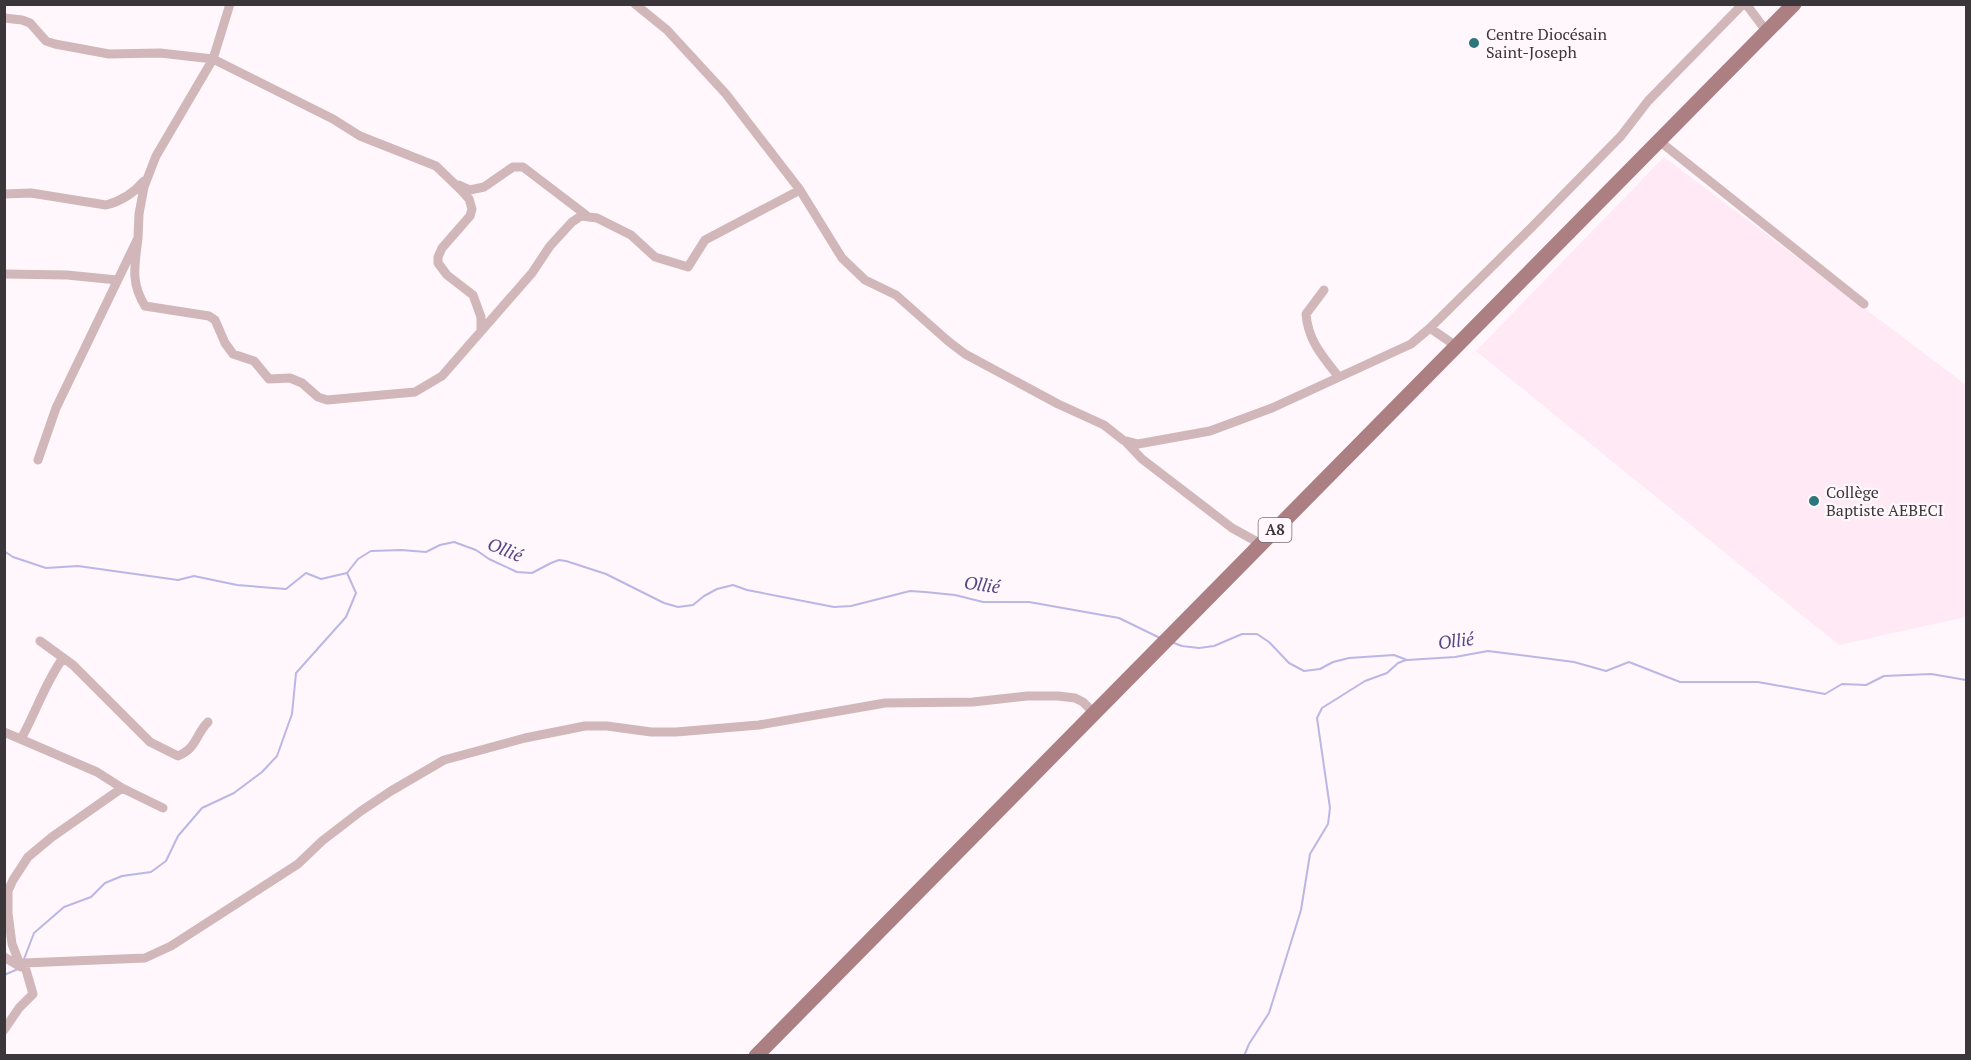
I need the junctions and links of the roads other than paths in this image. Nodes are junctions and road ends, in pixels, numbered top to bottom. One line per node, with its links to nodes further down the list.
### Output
1 (230, 4): 7 (street)
2 (635, 4): 11 (street)
3 (1744, 4): 6 (street); 19 (street)
4 (1794, 4): 6 (main road, A8)
5 (4, 18): 7 (street)
6 (1767, 32): 8 (main road, A8)
7 (213, 58): 9 (street); 10 (street)
8 (1658, 140): 18 (street); 21 (main road, A8)
9 (148, 177): 12 (street); 14 (street)
10 (452, 181): 13 (street); 20 (street)
11 (800, 190): 13 (street); 23 (street)
12 (4, 194)
13 (586, 215): 20 (street)
14 (138, 238): 16 (street); 20 (street)
15 (4, 274): 16 (street)
16 (117, 280): 24 (street)
17 (1324, 290): 22 (street)
18 (1864, 304)
19 (1430, 328): 21 (street); 22 (street)
20 (481, 329)
21 (1456, 346): 25 (main road, A8)
22 (1338, 376): 23 (street)
23 (1123, 440): 25 (street)
24 (38, 460)
25 (1261, 544): 28 (main road, A8)
26 (40, 641): 27 (street)
27 (63, 658): 29 (street); 31 (street)
28 (1094, 713): 35 (street); 37 (main road, A8)
29 (208, 722)
30 (4, 732): 31 (street)
31 (21, 739): 32 (street)
32 (122, 788): 33 (street); 35 (street)
33 (164, 808)
34 (4, 957): 35 (street)
35 (22, 965): 36 (street)
36 (4, 1030)
37 (756, 1056)

